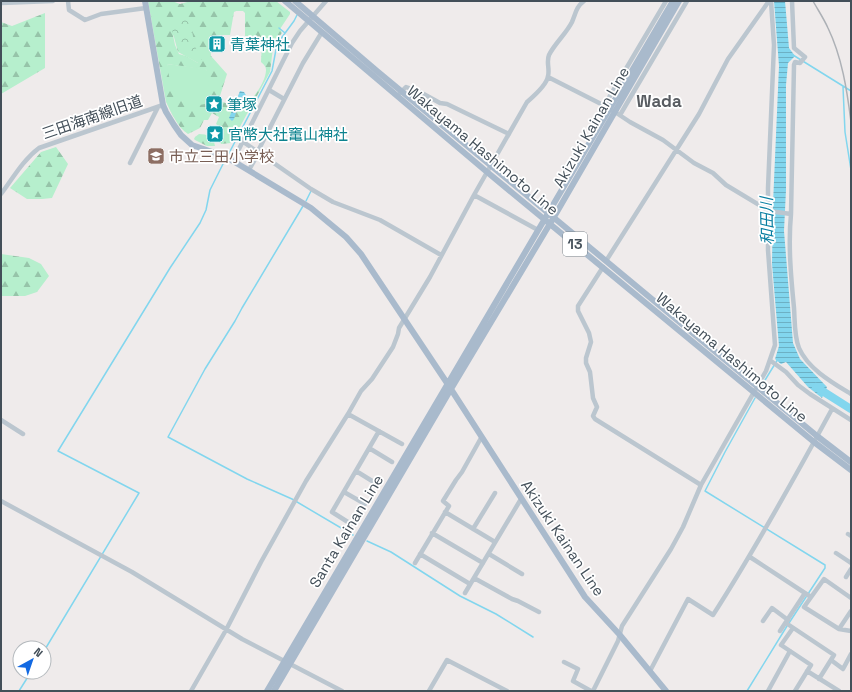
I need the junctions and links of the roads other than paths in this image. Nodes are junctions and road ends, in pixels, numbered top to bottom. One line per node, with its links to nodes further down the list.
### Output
1 (53, 1): 13 (street)
2 (68, 1): 14 (street)
3 (285, 1): 15 (main road, Wakayama Hashimoto Line / 13)
4 (326, 1): 15 (street)
5 (584, 1): 18 (street)
6 (666, 1): 23 (street)
7 (672, 1): 16 (main road, Akizuki Kainan Line)
8 (679, 1): 16 (main road, Akizuki Kainan Line)
9 (687, 1): 23 (street)
10 (770, 1): 26 (street); 35 (street)
11 (792, 1): 37 (street)
12 (296, 2): 15 (main road, Wakayama Hashimoto Line / 13)
13 (1, 3)
14 (146, 4): 22 (main road, Akizuki Kainan Line)
15 (311, 18): 17 (main road, Wakayama Hashimoto Line / 13); 19 (street); 20 (main road, Wakayama Hashimoto Line / 13)
16 (665, 19): 23 (main road, Akizuki Kainan Line)
17 (322, 32): 20 (main road, Wakayama Hashimoto Line / 13); 21 (street)
18 (548, 77): 23 (street); 24 (street)
19 (269, 90): 21 (street); 25 (street)
20 (400, 94): 24 (street); 30 (main road, Wakayama Hashimoto Line / 13); 32 (main road, Wakayama Hashimoto Line / 13)
21 (284, 99): 27 (street)
22 (160, 106): 28 (main road, Akizuki Kainan Line); 29 (street); 33 (street, 三田海南線旧道)
23 (612, 110): 26 (street); 36 (main road, Akizuki Kainan Line); 38 (main road, Akizuki Kainan Line)
24 (509, 134): 30 (street)
25 (242, 141): 27 (street); 28 (street)
26 (676, 150): 35 (street); 43 (street)
27 (258, 152): 31 (street); 42 (street)
28 (229, 159): 31 (main road, Akizuki Kainan Line)
29 (130, 163)
30 (491, 166): 32 (street); 36 (main road, Wakayama Hashimoto Line / 13)
31 (249, 170): 44 (main road, Akizuki Kainan Line)
32 (487, 172): 34 (street); 39 (main road, Wakayama Hashimoto Line / 13)
33 (1, 194)
34 (474, 195): 41 (street); 42 (street)
35 (769, 211): 37 (street); 45 (street)
36 (548, 212): 38 (main road, Wakayama Hashimoto Line / 13); 39 (main road, Akizuki Kainan Line)
37 (790, 213): 48 (street)
38 (554, 217): 40 (main road, Akizuki Kainan Line); 43 (main road, Wakayama Hashimoto Line / 13)
39 (544, 218): 40 (main road, Wakayama Hashimoto Line / 13); 41 (main road, Akizuki Kainan Line)
40 (550, 223): 43 (main road, Wakayama Hashimoto Line / 13); 46 (main road, Akizuki Kainan Line)
41 (538, 230): 46 (main road, Akizuki Kainan Line)
42 (441, 255): 44 (street)
43 (604, 264): 47 (main road, Wakayama Hashimoto Line / 13); 64 (street)
44 (405, 320): 46 (main road, Akizuki Kainan Line); 50 (street)
45 (771, 361): 47 (street); 49 (street)
46 (449, 386): 55 (main road, Akizuki Kainan Line); 105 (main road, Santa Kainan Line)
47 (756, 389): 56 (main road, Wakayama Hashimoto Line / 13); 64 (street)
48 (851, 394)
49 (832, 409): 52 (street); 56 (street)
50 (348, 414): 53 (street); 97 (street)
51 (1, 420): 54 (street)
52 (851, 420)
53 (379, 431): 57 (street); 58 (street)
54 (22, 434)
55 (481, 438): 67 (main road, Akizuki Kainan Line); 70 (street)
56 (816, 439): 60 (main road, Wakayama Hashimoto Line / 13); 61 (main road, Wakayama Hashimoto Line / 13); 78 (street)
57 (402, 444)
58 (369, 448): 59 (street); 62 (street)
59 (392, 462)
60 (851, 462)
61 (851, 470)
62 (356, 471): 63 (street); 65 (street)
63 (377, 484)
64 (702, 485): 100 (street)
65 (344, 492): 69 (street); 71 (street)
66 (495, 493): 72 (street)
67 (521, 499): 74 (street); 100 (main road, Akizuki Kainan Line)
68 (1, 501): 97 (street)
69 (364, 504)
70 (445, 512): 72 (street); 73 (street)
71 (351, 524)
72 (473, 529): 74 (street)
73 (432, 533): 76 (street); 81 (street)
74 (495, 542): 77 (street)
75 (836, 553): 79 (street)
76 (420, 554): 80 (street); 86 (street)
77 (489, 554): 81 (street); 83 (street)
78 (750, 556): 88 (street); 106 (street)
79 (851, 562)
80 (414, 563)
81 (483, 563): 85 (street)
82 (851, 569): 84 (street)
83 (522, 574)
84 (846, 577)
85 (474, 578): 86 (street); 92 (street)
86 (470, 584): 87 (street)
87 (465, 593)
88 (805, 593): 89 (street); 94 (street)
89 (811, 597): 90 (street); 96 (street)
90 (851, 598)
91 (851, 611): 96 (street)
92 (539, 612)
93 (763, 621): 94 (street)
94 (787, 622): 95 (street); 98 (street)
95 (792, 628): 101 (street); 103 (street)
96 (839, 629): 99 (street)
97 (226, 630): 105 (street); 109 (street)
98 (780, 631)
99 (851, 631)
100 (619, 634): 106 (main road, Akizuki Kainan Line); 115 (street)
101 (790, 651): 107 (street); 117 (street)
102 (851, 654): 103 (street)
103 (831, 660): 108 (street)
104 (564, 662): 115 (street)
105 (287, 663): 110 (main road, Santa Kainan Line); 111 (main road, Santa Kainan Line); 112 (street)
106 (650, 671): 116 (main road, Akizuki Kainan Line)
107 (807, 671): 108 (street); 118 (street)
108 (819, 679): 119 (street)
109 (192, 691)
110 (267, 691)
111 (274, 691)
112 (342, 691)
113 (429, 691): 114 (street)
114 (507, 691)
115 (592, 691)
116 (666, 691)
117 (768, 691)
118 (795, 691)
119 (839, 691)

